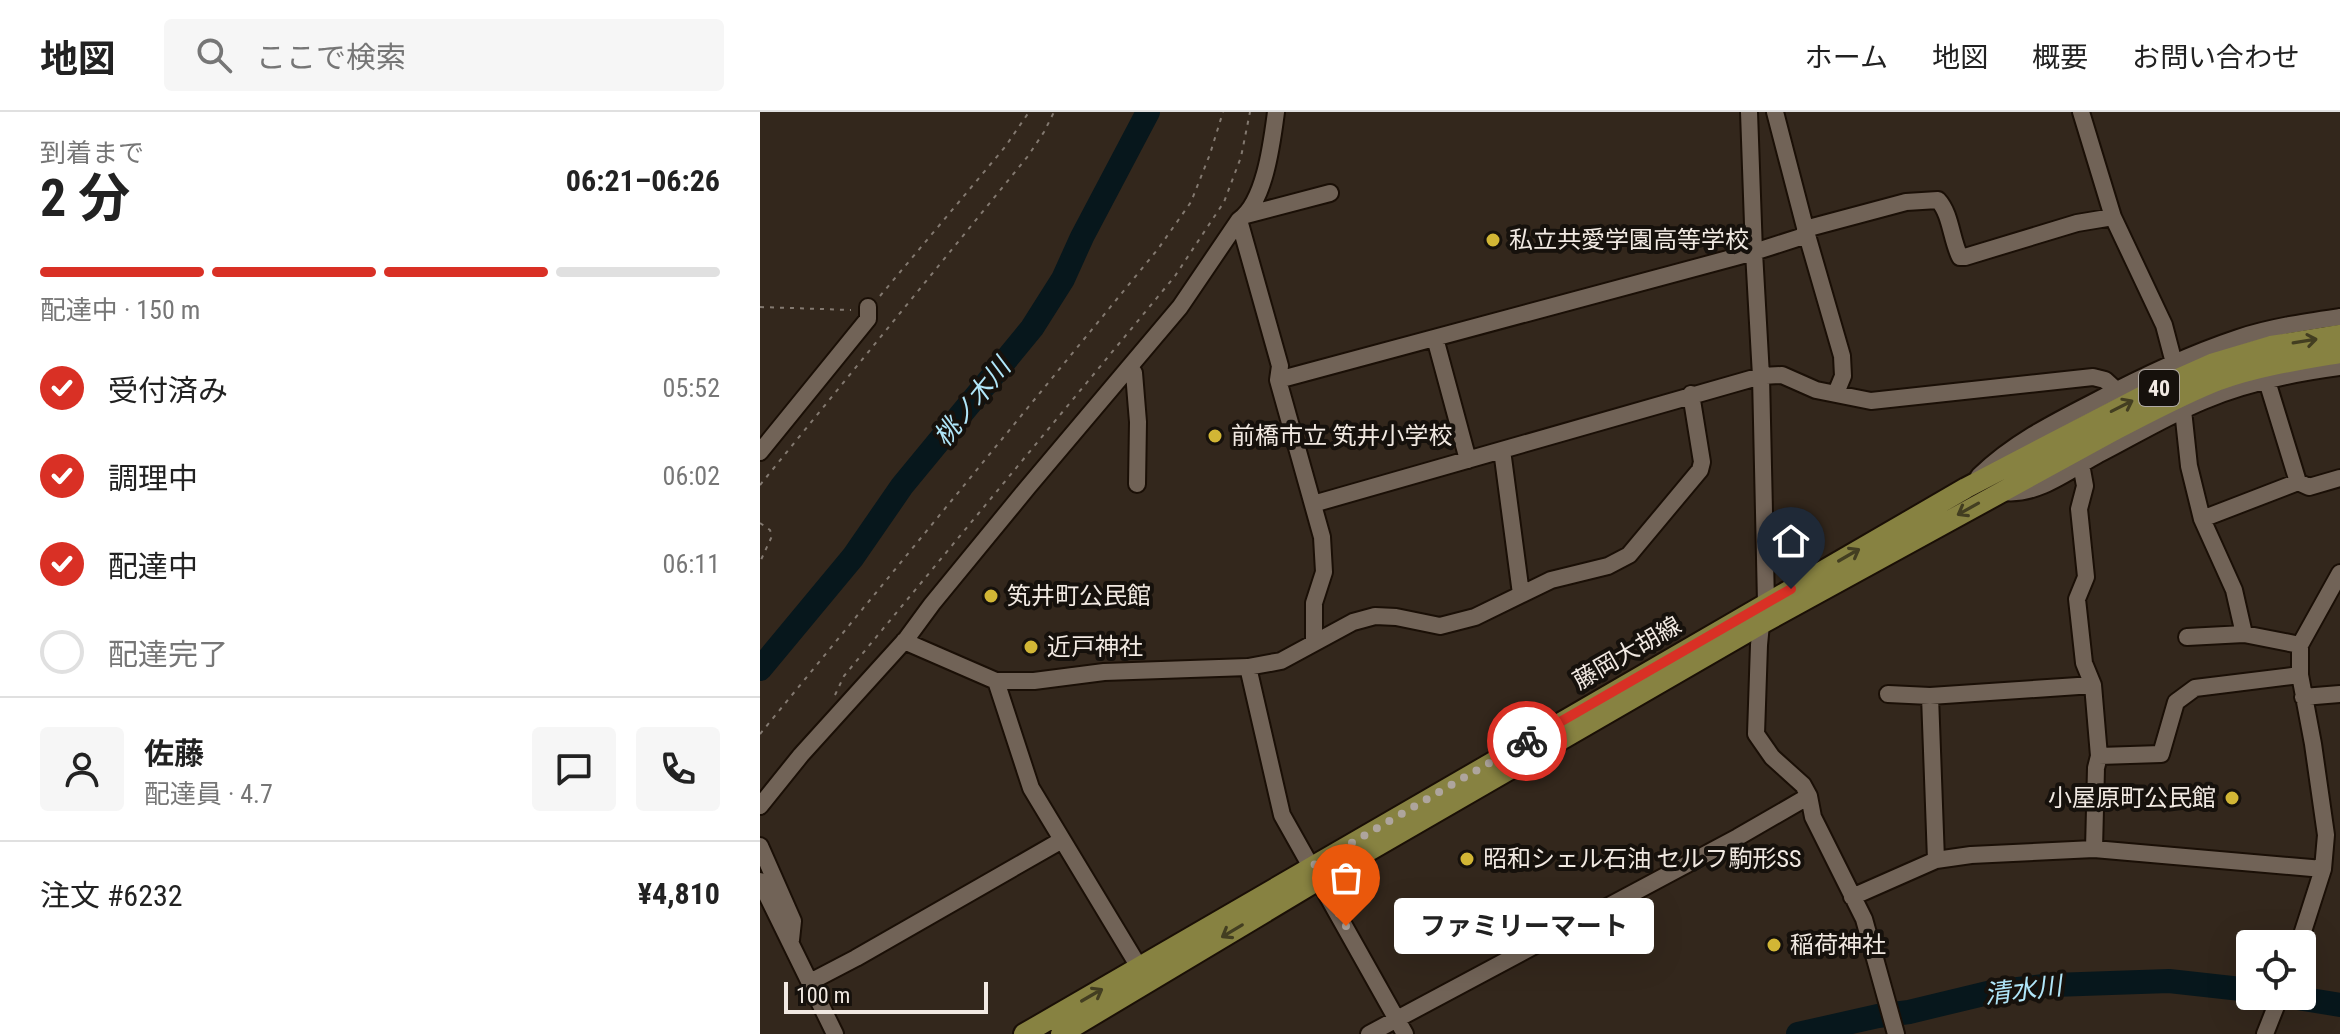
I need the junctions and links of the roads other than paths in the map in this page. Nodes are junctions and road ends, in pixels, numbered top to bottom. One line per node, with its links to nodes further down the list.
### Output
1 (1276, 112): 6 (street)
2 (1749, 112): 9 (street)
3 (1775, 112): 8 (street)
4 (2081, 112): 7 (street)
5 (1330, 193): 6 (street)
6 (1242, 217): 17 (street); 20 (street)
7 (2113, 217): 8 (street); 15 (street)
8 (1806, 232): 9 (street); 22 (street)
9 (1754, 252): 13 (street); 19 (street)
10 (868, 307): 26 (street)
11 (2340, 317): 15 (street)
12 (2340, 335): 16 (main road, 40, one-way to 12)
13 (1435, 338): 20 (street); 27 (street)
14 (2340, 353): 16 (main road, 40)
15 (2174, 363): 21 (street)
16 (2271, 364): 18 (street); 24 (street); 30 (street); 32 (main road, 藤岡大胡線 / 40, one-way to 16); 33 (main road, 藤岡大胡線 / 40)
17 (1130, 367): 31 (street); 42 (street)
18 (2340, 367)
19 (1761, 376): 22 (street); 23 (street); 38 (street)
20 (1278, 380): 34 (street)
21 (2116, 390): 22 (street); 32 (street)
22 (1836, 393)
23 (1691, 394): 25 (street); 37 (street)
24 (2183, 410): 28 (street); 35 (street)
25 (1502, 450): 27 (street); 37 (street)
26 (760, 452)
27 (1468, 460): 34 (street)
28 (2077, 466): 33 (street); 48 (street)
29 (2340, 478): 30 (street)
30 (2298, 482): 35 (street)
31 (1137, 484)
32 (1966, 488): 38 (main road, 藤岡大胡線 / 40, one-way to 32)
33 (2001, 491): 39 (main road, 藤岡大胡線 / 40, one-way to 39)
34 (1313, 504): 43 (street)
35 (2202, 519): 40 (street)
36 (2340, 573): 44 (street)
37 (1521, 594): 43 (street)
38 (1766, 603): 39 (street); 61 (main road, 藤岡大胡線 / 40)
39 (1761, 624): 54 (street); 61 (main road, 藤岡大胡線 / 40)
40 (2244, 634): 41 (street); 44 (street)
41 (2187, 637)
42 (904, 641): 47 (street); 55 (street)
43 (1314, 642): 45 (street)
44 (2300, 645): 46 (street)
45 (1248, 667): 47 (street); 61 (street)
46 (2300, 675): 52 (street); 53 (street)
47 (996, 681): 56 (street)
48 (2093, 685): 51 (street); 53 (street)
49 (1888, 694): 51 (street)
50 (2340, 694): 52 (street)
51 (1930, 696): 59 (street)
52 (2303, 697): 60 (street)
53 (2099, 756): 58 (street)
54 (1809, 796): 63 (street); 69 (street)
55 (760, 806)
56 (1062, 840): 66 (street); 67 (street)
57 (760, 846): 65 (street)
58 (2094, 849): 59 (street); 60 (street)
59 (1936, 860): 63 (street)
60 (2323, 869): 64 (street)
61 (1316, 872): 66 (main road, 藤岡大胡線 / 40); 69 (street); 72 (main road, 藤岡大胡線 / 40, one-way to 72)
62 (760, 881): 65 (street)
63 (1852, 897): 74 (street)
64 (2303, 930)
65 (790, 941): 67 (street)
66 (1139, 967): 71 (main road, 藤岡大胡線 / 40, one-way to 66)
67 (810, 982): 70 (street)
68 (2274, 1010): 75 (street)
69 (1401, 1027): 73 (street)
70 (835, 1034)
71 (1024, 1034)
72 (1061, 1034)
73 (1369, 1034)
74 (1896, 1034)
75 (2265, 1034)

